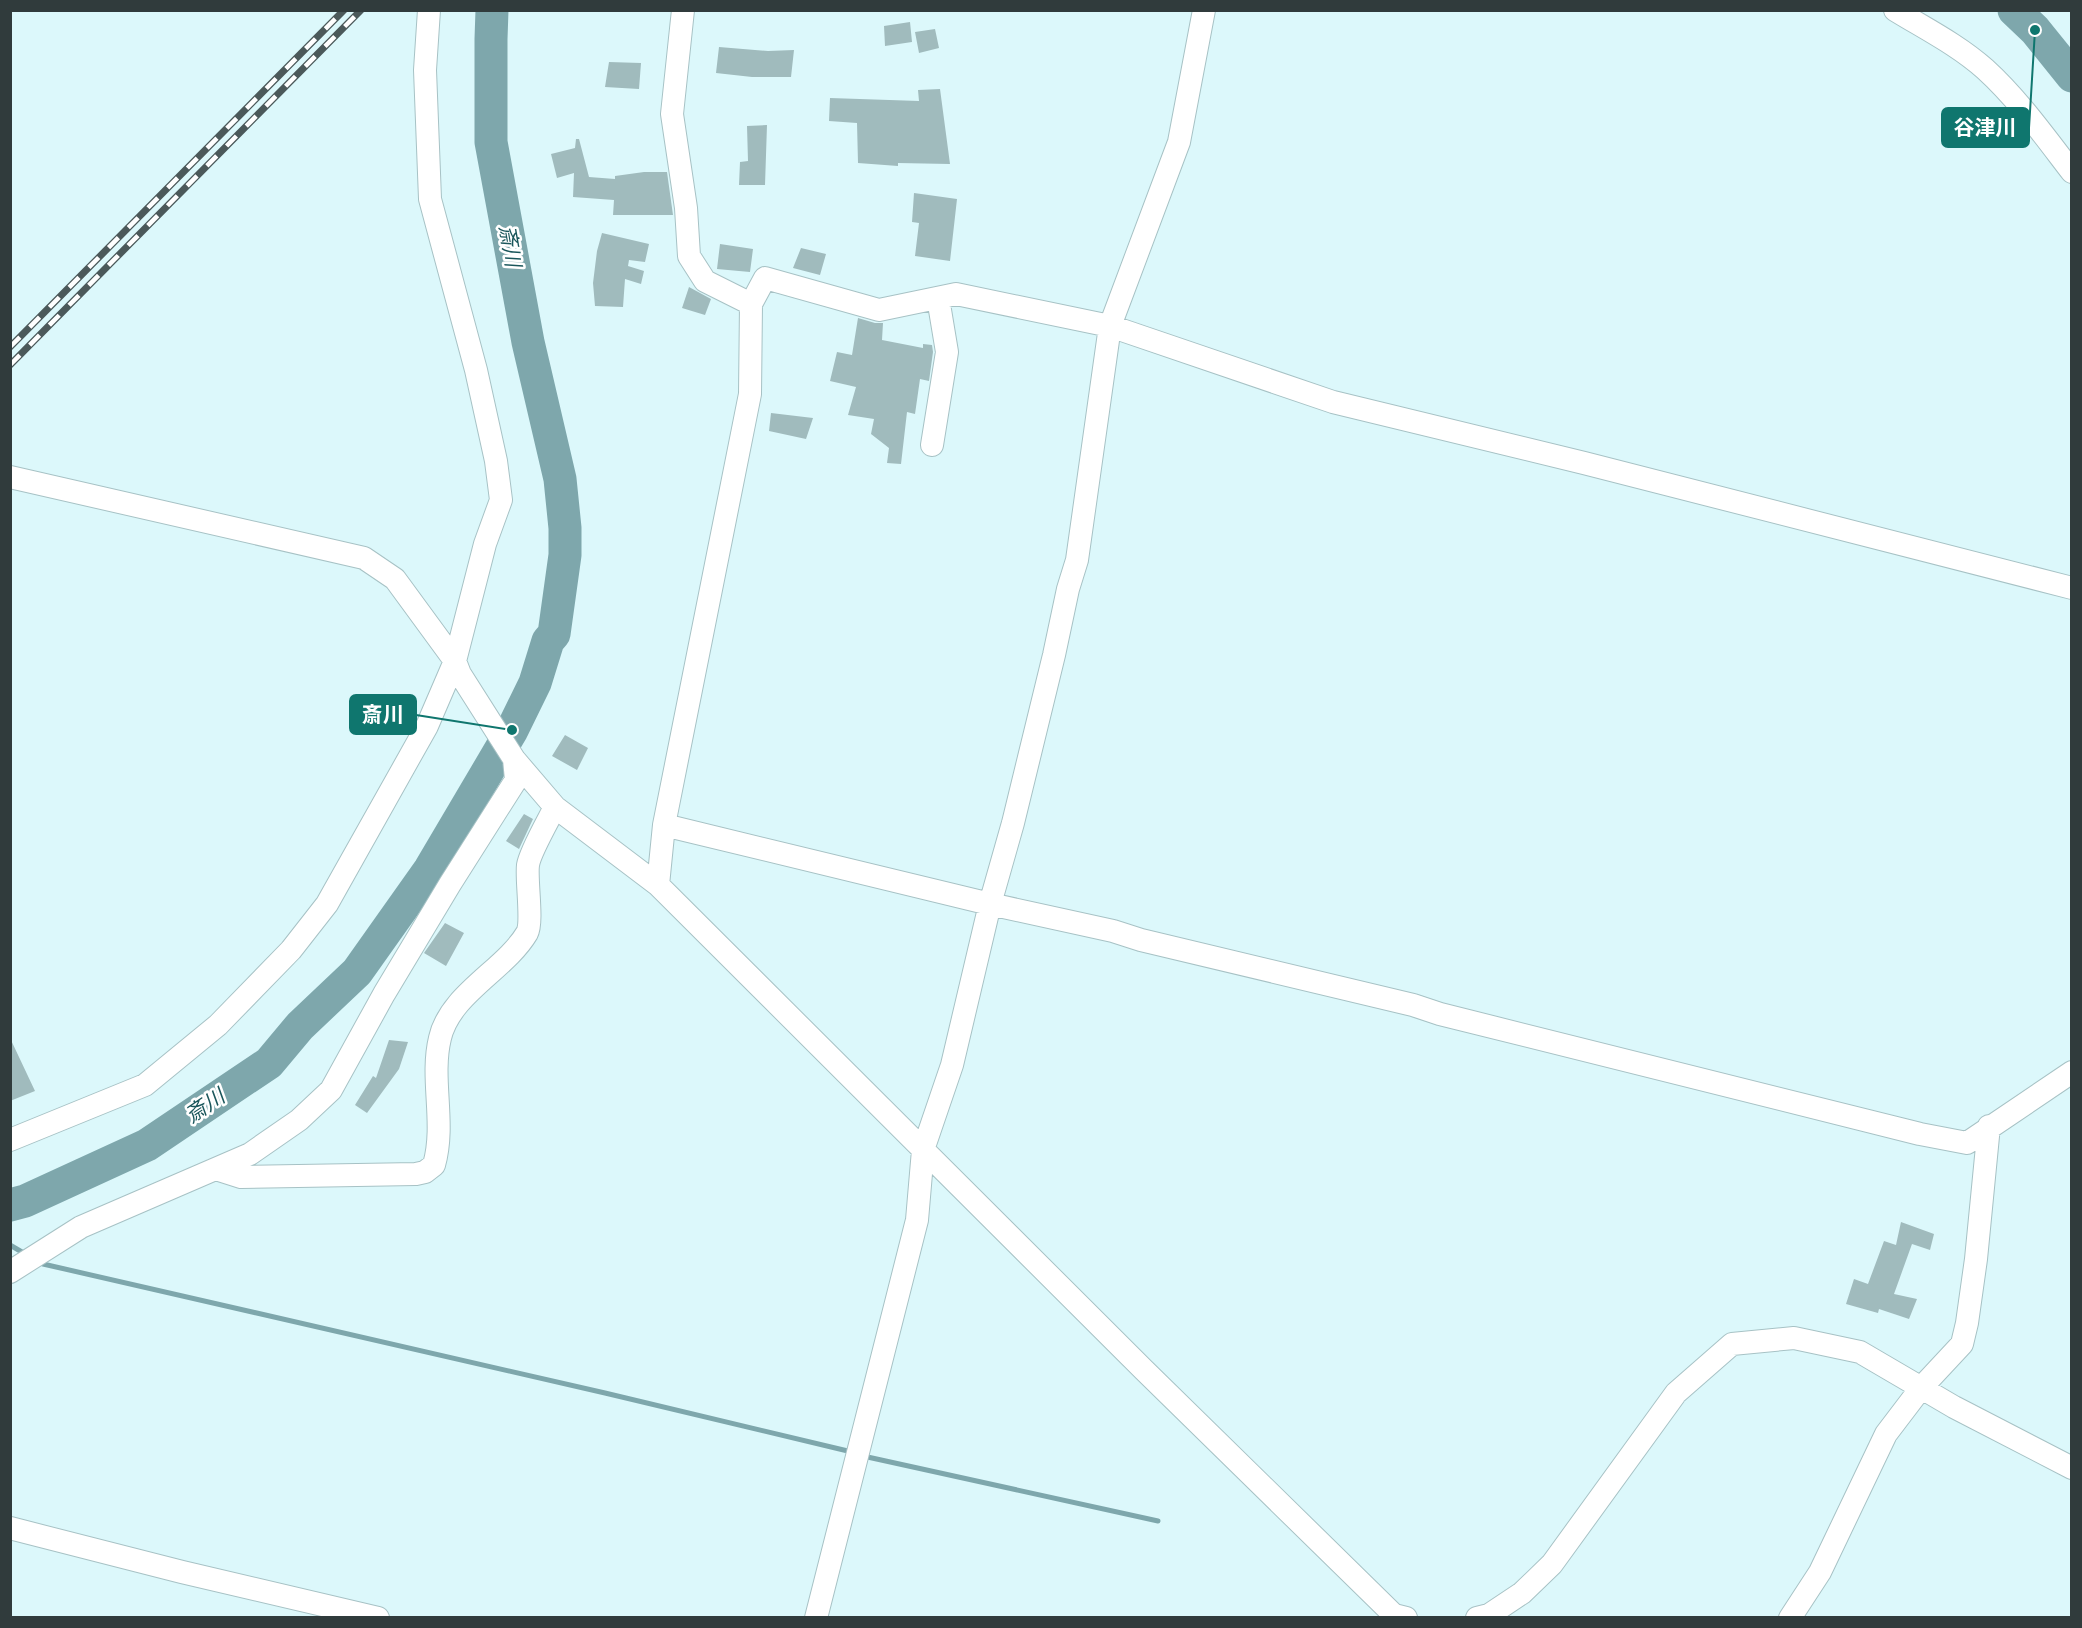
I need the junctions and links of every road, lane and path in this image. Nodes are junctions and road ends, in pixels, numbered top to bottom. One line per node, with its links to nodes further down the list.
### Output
1 (429, 10): 12 (street)
2 (683, 10): 7 (street)
3 (1204, 10): 8 (street)
4 (1895, 10): 5 (street)
5 (2072, 172)
6 (938, 298): 7 (street); 8 (street); 9 (street)
7 (751, 304): 15 (street)
8 (1110, 327): 11 (street); 17 (street)
9 (932, 444)
10 (10, 477): 12 (street)
11 (2072, 588)
12 (458, 667): 13 (street); 20 (street)
13 (514, 759): 14 (street); 22 (street)
14 (555, 807): 16 (street); 22 (street)
15 (664, 825): 16 (street); 17 (street)
16 (658, 885): 21 (street)
17 (990, 904): 19 (street); 21 (street)
18 (2072, 1072): 19 (street)
19 (1989, 1126): 24 (street)
20 (10, 1140)
21 (923, 1150): 27 (street); 29 (street)
22 (216, 1169): 23 (street)
23 (10, 1272)
24 (1921, 1388): 25 (street); 30 (street); 31 (street)
25 (2072, 1468)
26 (10, 1528): 28 (street)
27 (1397, 1616)
28 (378, 1617)
29 (816, 1617)
30 (1477, 1617)
31 (1790, 1617)

